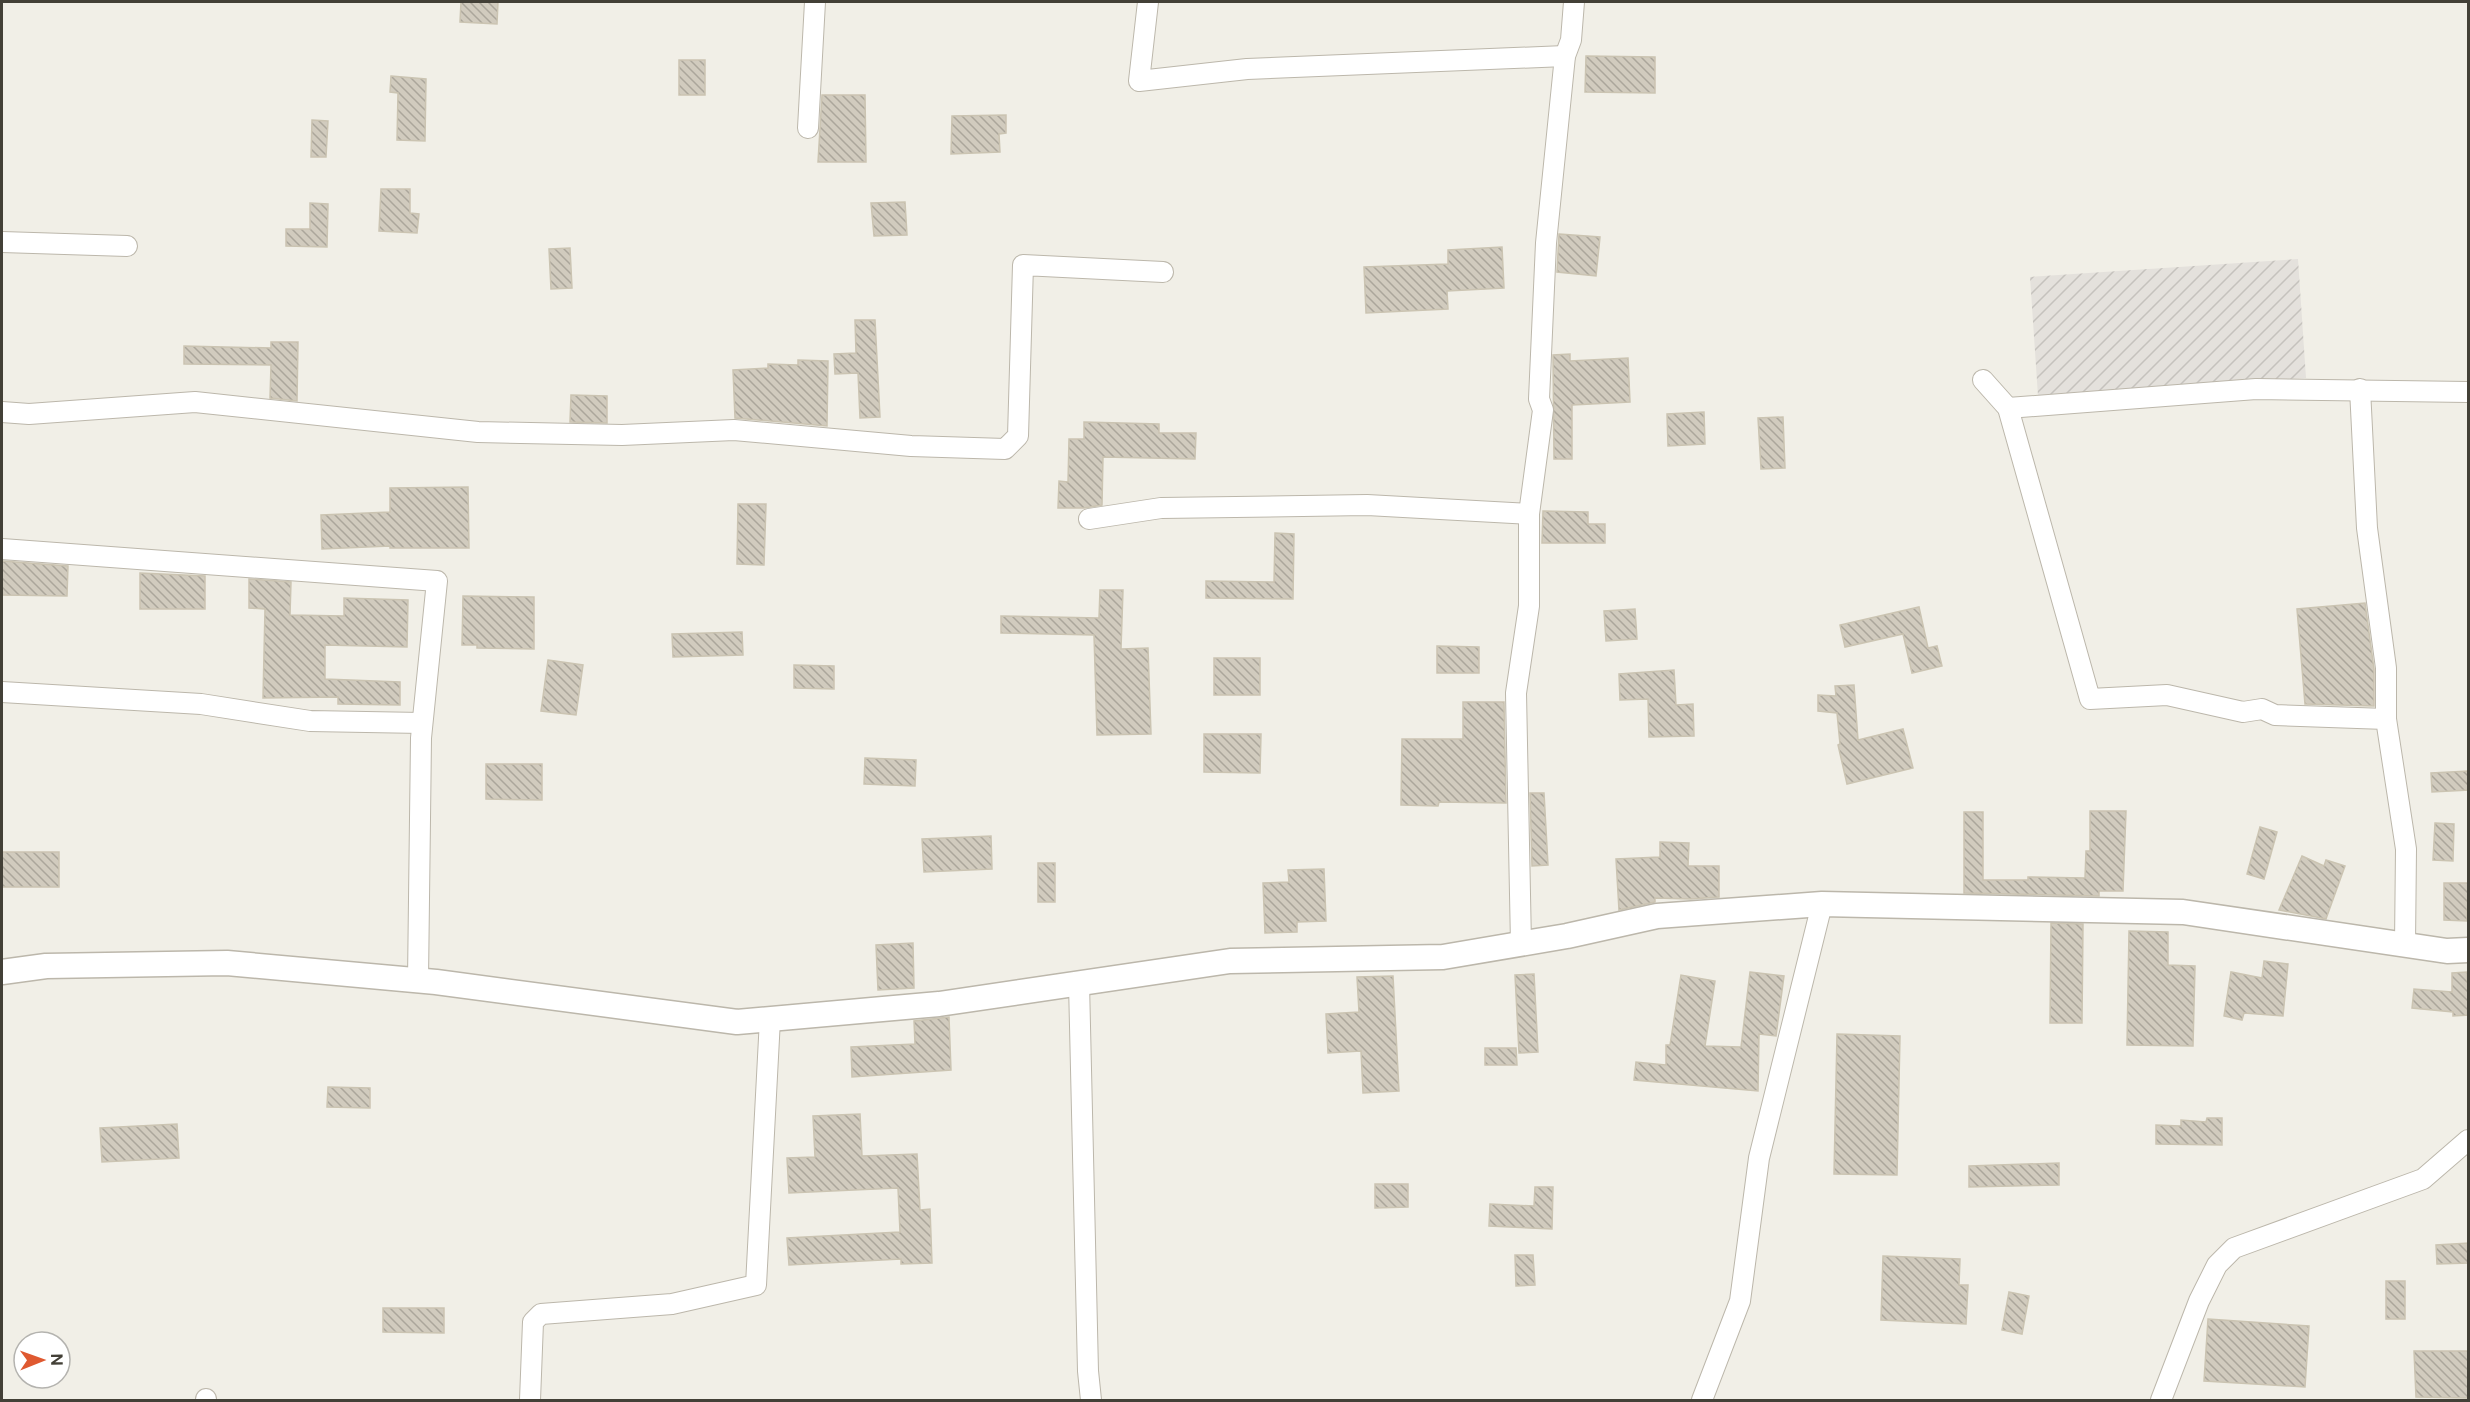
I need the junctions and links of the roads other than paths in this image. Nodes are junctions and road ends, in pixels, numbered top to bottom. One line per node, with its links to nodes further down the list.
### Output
1 (815, 2): 5 (street)
2 (1148, 2): 4 (street)
3 (1575, 2): 4 (street)
4 (1565, 57): 14 (street)
5 (808, 128)
6 (2, 242): 7 (street)
7 (127, 246)
8 (1163, 272): 13 (street)
9 (1983, 380): 12 (street)
10 (2360, 389): 11 (street); 12 (street); 18 (street)
11 (2469, 392)
12 (2008, 408): 18 (street)
13 (2, 412)
14 (1529, 514): 15 (street); 21 (street)
15 (1089, 519)
16 (2, 549): 19 (street)
17 (2, 692): 19 (street)
18 (2386, 719): 22 (street)
19 (422, 723): 25 (street)
20 (1822, 904): 21 (street); 22 (street); 31 (street)
21 (1521, 944): 26 (street)
22 (2404, 944): 23 (street)
23 (2469, 950)
24 (2, 972): 25 (street)
25 (418, 980): 27 (street)
26 (1079, 983): 27 (street); 30 (street)
27 (770, 1019): 29 (street)
28 (2469, 1140): 32 (street)
29 (530, 1401)
30 (1091, 1401)
31 (1702, 1401)
32 (2161, 1401)

